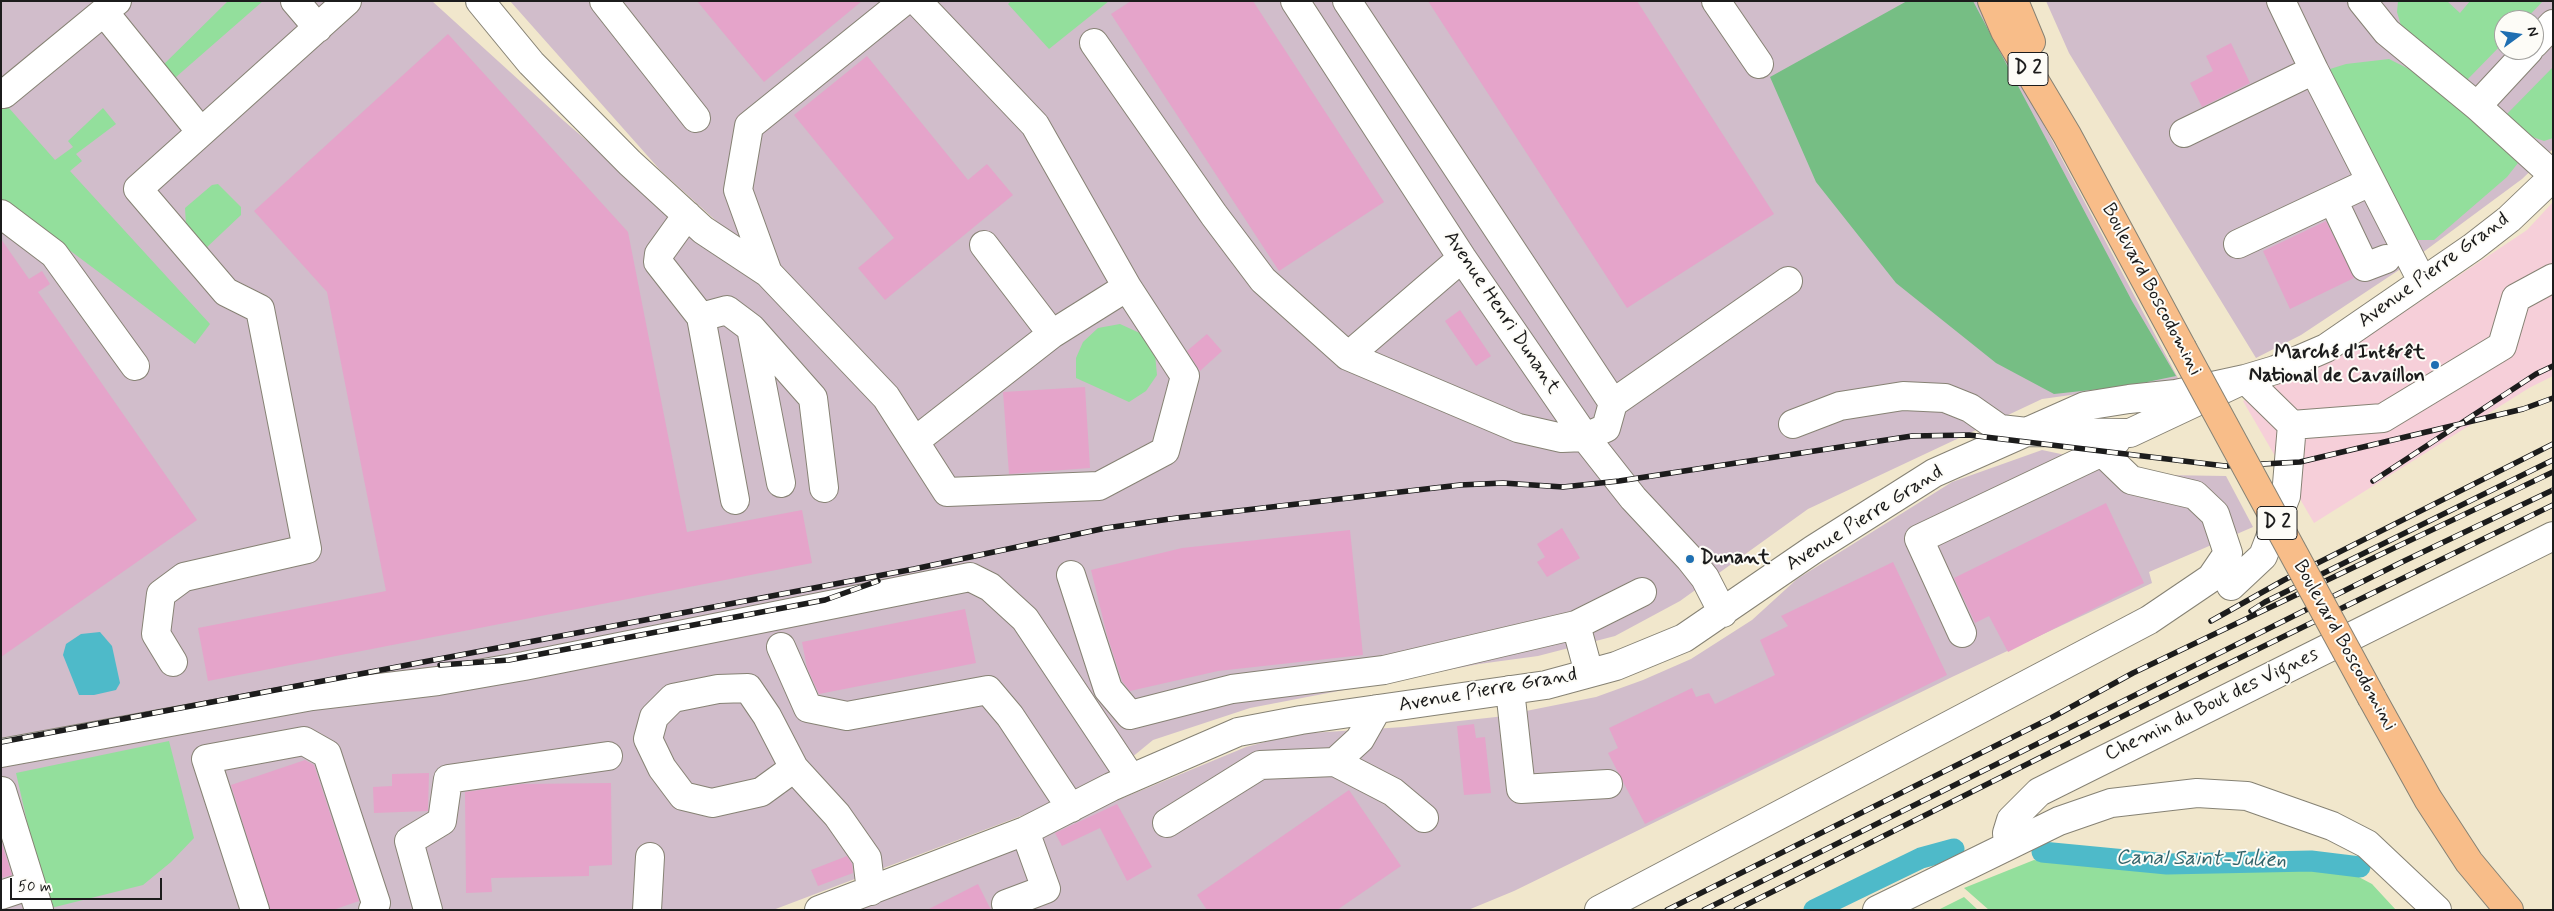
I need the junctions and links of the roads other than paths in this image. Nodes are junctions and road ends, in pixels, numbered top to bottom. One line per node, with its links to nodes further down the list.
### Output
1 (294, 1): 16 (street)
2 (347, 1): 16 (street)
3 (480, 1): 32 (street)
4 (604, 1): 24 (street)
5 (904, 1): 37 (street)
6 (917, 1): 41 (street)
7 (1295, 1): 35 (street, Avenue Henri Dunant)
8 (1347, 1): 48 (street)
9 (1716, 1): 20 (street)
10 (1992, 1): 27 (main road, Boulevard Boscodomini / D 2)
11 (2014, 1): 27 (main road, Boulevard Boscodomini / D 2)
12 (2281, 1): 21 (street)
13 (2362, 1): 23 (street)
14 (111, 7): 22 (street); 25 (street)
15 (2553, 24): 17 (street)
16 (318, 28): 25 (street)
17 (2544, 33)
18 (1094, 43): 45 (street)
19 (2520, 60): 23 (street)
20 (1759, 64)
21 (2314, 70): 26 (street); 29 (street)
22 (4, 94)
23 (2477, 106): 28 (street)
24 (696, 118)
25 (201, 132): 67 (street)
26 (2184, 133)
27 (2067, 135): 96 (main road, Boulevard Boscodomini / D 2, bridge)
28 (2553, 176): 40 (street, Avenue Pierre Grand)
29 (2370, 182): 30 (street); 40 (street)
30 (2333, 200): 34 (street); 36 (street)
31 (1, 214): 46 (street)
32 (695, 222): 37 (street); 42 (street)
33 (984, 244): 44 (street)
34 (2238, 244)
35 (1462, 258): 45 (street); 53 (street, Avenue Henri Dunant)
36 (2386, 259)
37 (768, 273): 54 (street)
38 (2553, 278): 50 (street)
39 (1788, 281): 48 (street)
40 (2422, 281): 47 (street, Avenue Pierre Grand)
41 (1127, 287): 44 (street); 54 (street)
42 (701, 317): 43 (street); 58 (street)
43 (751, 328): 56 (street); 57 (street)
44 (1052, 334): 54 (street)
45 (1348, 356): 53 (street)
46 (135, 366)
47 (2245, 379): 50 (street); 51 (street, Avenue Pierre Grand); 52 (street)
48 (1613, 403): 53 (street)
49 (1792, 424): 51 (street)
50 (2292, 425): 61 (street)
51 (2027, 432): 52 (street); 63 (street, Avenue Pierre Grand)
52 (2130, 433): 55 (street)
53 (1585, 437): 63 (street, Avenue Henri Dunant)
54 (915, 441)
55 (2102, 452): 65 (street); 93 (street)
56 (780, 483)
57 (824, 488)
58 (735, 500)
59 (2553, 536): 82 (street, Chemin du Bout des Vignes)
60 (1071, 575): 64 (street)
61 (2230, 586)
62 (1642, 592): 64 (street)
63 (1723, 613): 68 (street, Avenue Pierre Grand)
64 (1576, 625): 68 (street)
65 (1962, 633)
66 (781, 647): 78 (street)
67 (173, 662)
68 (1589, 674): 69 (street, Avenue Pierre Grand)
69 (1510, 690): 70 (street, Avenue Pierre Grand); 76 (street)
70 (1378, 709): 73 (street); 75 (street, Avenue Pierre Grand)
71 (1, 754): 75 (street)
72 (608, 756): 90 (street)
73 (1335, 762): 79 (street); 80 (street)
74 (794, 768): 74 (street); 84 (street)
75 (1121, 782): 78 (street, Avenue Pierre Grand)
76 (1608, 784)
77 (2, 791): 86 (street)
78 (1071, 808): 81 (street, Avenue Pierre Grand)
79 (1424, 818)
80 (1167, 823)
81 (1025, 832): 84 (street, Avenue Pierre Grand); 87 (street)
82 (2008, 845): 94 (street); 95 (street)
83 (650, 857): 91 (street)
84 (871, 891): 92 (street, Avenue Pierre Grand)
85 (1, 896): 86 (street)
86 (35, 897)
87 (1006, 904)
88 (255, 910): 89 (street)
89 (373, 910)
90 (428, 910)
91 (647, 910)
92 (819, 910)
93 (1598, 910)
94 (1878, 910)
95 (2438, 910)
96 (2509, 910)

